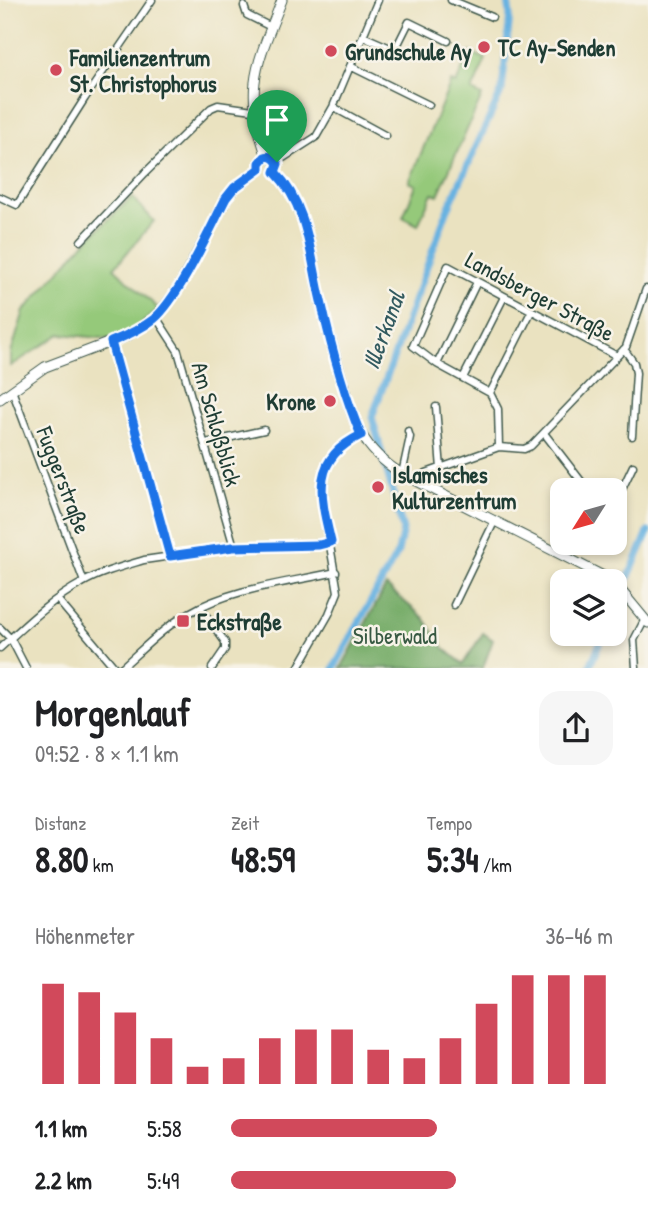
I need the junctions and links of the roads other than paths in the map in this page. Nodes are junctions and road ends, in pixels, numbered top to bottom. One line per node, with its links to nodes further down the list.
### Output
1 (152, 0): 18 (street)
2 (282, 0): 7 (main road)
3 (379, 0): 8 (street)
4 (451, 0): 6 (street)
5 (244, 6): 7 (street)
6 (492, 17)
7 (271, 27): 13 (main road)
8 (363, 36): 9 (street); 10 (street)
9 (448, 41)
10 (350, 66): 11 (street); 12 (street)
11 (429, 105)
12 (333, 107): 14 (street); 16 (street)
13 (253, 110): 15 (main road); 19 (street)
14 (386, 136)
15 (267, 157): 16 (main road); 17 (main road)
16 (276, 167): 17 (main road); 37 (main road)
17 (260, 169): 24 (main road)
18 (0, 197)
19 (81, 241)
20 (477, 282): 22 (street, Landsberger Straße); 28 (street); 28 (street, Landsberger Straße)
21 (646, 289): 26 (street)
22 (504, 297): 23 (street, Landsberger Straße); 29 (street)
23 (531, 312): 27 (street, Landsberger Straße); 31 (street)
24 (156, 317): 25 (main road); 39 (street, Am Schloßblick)
25 (111, 342): 30 (main road); 50 (street)
26 (624, 349): 27 (street); 38 (street)
27 (617, 356): 36 (street)
28 (438, 364): 29 (street)
29 (463, 378): 31 (street)
30 (12, 390): 32 (main road); 53 (street, Fuggerstraße)
31 (490, 393): 40 (street)
32 (0, 400)
33 (436, 407): 42 (street)
34 (264, 430): 39 (street)
35 (408, 431): 43 (street)
36 (544, 433): 40 (street); 44 (street)
37 (361, 435): 43 (main road); 48 (street)
38 (632, 436)
39 (206, 443): 49 (street, Am Schloßblick)
40 (499, 447): 42 (street)
41 (633, 466): 45 (street)
42 (441, 469): 46 (street)
43 (399, 473): 46 (main road)
44 (578, 478)
45 (627, 479)
46 (419, 483): 47 (main road)
47 (495, 520): 51 (main road); 56 (street)
48 (331, 542): 49 (street); 52 (street)
49 (233, 547): 50 (street)
50 (170, 556): 53 (street)
51 (589, 569)
52 (336, 572): 57 (street); 66 (street)
53 (84, 582): 55 (street)
54 (627, 595): 58 (main road)
55 (57, 599): 60 (street); 63 (street)
56 (454, 605)
57 (200, 607): 64 (street); 65 (street)
58 (646, 621): 67 (street)
59 (0, 628): 60 (street)
60 (10, 639): 61 (street); 62 (street)
61 (0, 648)
62 (26, 668)
63 (115, 668)
64 (122, 668)
65 (212, 668)
66 (299, 668)
67 (636, 668)

